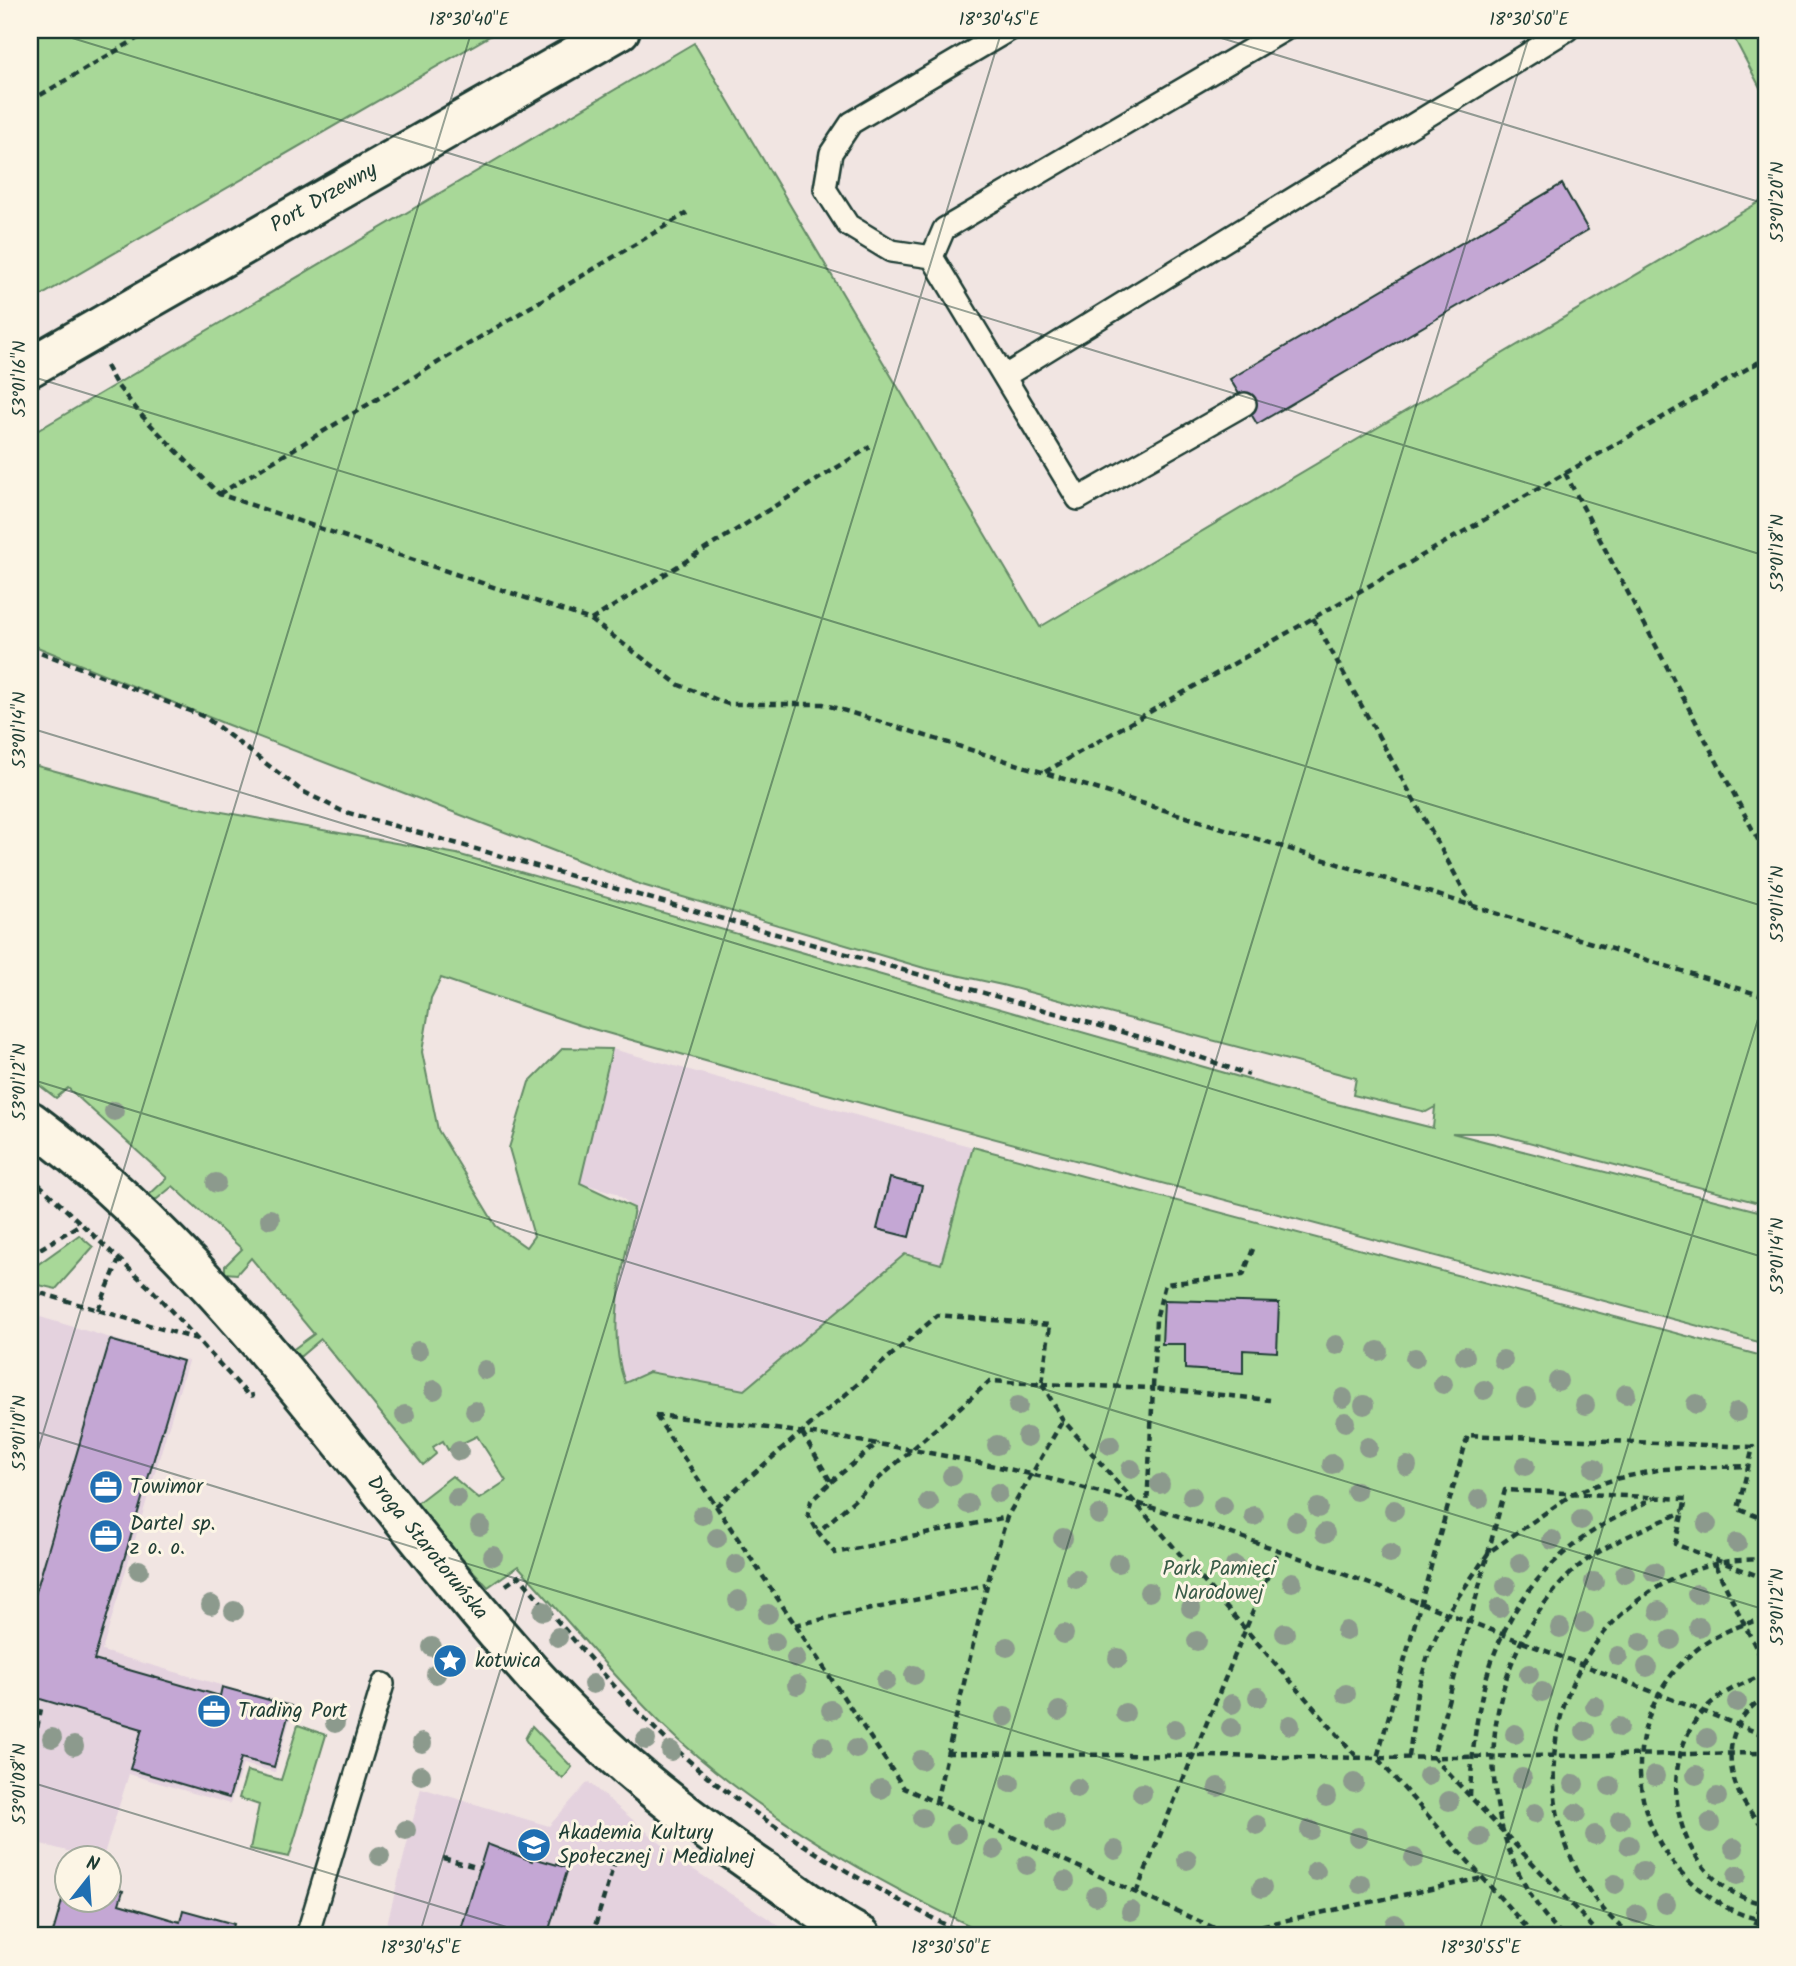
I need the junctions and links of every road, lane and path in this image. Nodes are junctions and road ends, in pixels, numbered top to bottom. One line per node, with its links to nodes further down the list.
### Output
1 (152, 30): 6 (path)
2 (620, 30): 9 (street, Port Drzewny)
3 (1009, 30): 8 (lane)
4 (1284, 30): 8 (lane)
5 (1567, 30): 12 (lane)
6 (30, 101)
7 (687, 213): 16 (path)
8 (932, 257): 12 (lane)
9 (88, 332): 11 (street, Port Drzewny); 16 (path)
10 (1766, 358): 15 (path)
11 (30, 367)
12 (1005, 376): 13 (lane)
13 (1245, 404)
14 (870, 447): 18 (path)
15 (1565, 473): 17 (path); 21 (path)
16 (219, 494): 18 (path)
17 (1313, 618): 20 (path); 22 (path)
18 (591, 621): 20 (path)
19 (30, 648): 24 (path)
20 (1044, 772): 22 (path)
21 (1766, 855)
22 (1472, 905): 23 (path)
23 (1766, 996)
24 (1250, 1075)
25 (30, 1121): 61 (street, Droga Starotoruńska)
26 (79, 1225): 28 (path)
27 (1253, 1249): 34 (path)
28 (30, 1255)
29 (119, 1260): 31 (path)
30 (30, 1290): 31 (path)
31 (98, 1310): 32 (path)
32 (201, 1340)
33 (1042, 1384): 34 (path); 36 (path); 37 (path); 39 (path)
34 (1153, 1388): 35 (path); 47 (path)
35 (1270, 1400)
36 (1063, 1420): 41 (path); 45 (path)
37 (801, 1432): 38 (path); 42 (path); 46 (path); 46 (path)
38 (878, 1443): 39 (path); 42 (path)
39 (913, 1448): 41 (path); 51 (path)
40 (1748, 1466): 43 (path); 50 (path); 60 (path)
41 (1033, 1475): 45 (path); 49 (path)
42 (831, 1482): 51 (path)
43 (1574, 1493): 44 (path); 53 (path); 53 (path)
44 (1655, 1497): 48 (path); 68 (path)
45 (1137, 1504): 47 (path); 67 (path)
46 (716, 1506): 66 (path)
47 (1147, 1507): 52 (path)
48 (1682, 1512): 54 (path); 69 (path)
49 (1007, 1517): 51 (path); 59 (path)
50 (1766, 1520)
51 (818, 1532)
52 (1279, 1549): 60 (path); 67 (path)
53 (1489, 1552): 62 (path); 64 (path)
54 (1711, 1558): 56 (path); 57 (path)
55 (1766, 1559): 56 (path)
56 (1723, 1562): 57 (path); 58 (path)
57 (1715, 1566): 65 (path); 70 (path)
58 (1766, 1579)
59 (987, 1585): 66 (path); 82 (path)
60 (1421, 1603): 62 (path); 92 (path)
61 (474, 1606): 111 (street, Droga Starotoruńska); 112 (path)
62 (1447, 1614): 64 (path); 91 (path)
63 (1766, 1619): 65 (path)
64 (1470, 1622): 68 (path); 86 (path)
65 (1744, 1623): 71 (path); 74 (path)
66 (795, 1625): 96 (path)
67 (1246, 1629): 85 (path); 90 (path)
68 (1502, 1635): 69 (path); 87 (path)
69 (1521, 1642): 70 (path); 88 (path)
70 (1580, 1664): 74 (path); 89 (path)
71 (1766, 1668)
72 (1766, 1674): 77 (path)
73 (383, 1684): 109 (lane)
74 (1658, 1694): 77 (path); 83 (path)
75 (1766, 1697): 78 (path)
76 (30, 1706): 93 (path)
77 (1703, 1712): 78 (path); 84 (path)
78 (1738, 1725): 79 (path); 81 (path)
79 (1766, 1736)
80 (1766, 1752): 81 (path); 94 (path)
81 (1731, 1753): 84 (path); 97 (path)
82 (947, 1754): 85 (path); 96 (path)
83 (1641, 1754): 84 (path); 89 (path); 106 (path)
84 (1681, 1754): 105 (path)
85 (1192, 1756): 90 (path); 104 (path)
86 (1433, 1756): 87 (path); 91 (path); 95 (path)
87 (1471, 1756): 88 (path); 95 (path)
88 (1492, 1756): 89 (path); 98 (path)
89 (1552, 1756): 117 (path)
90 (1357, 1757): 92 (path)
91 (1409, 1757): 92 (path)
92 (1377, 1758): 102 (path)
93 (30, 1762)
94 (1766, 1765)
95 (1470, 1796): 98 (path)
96 (936, 1802): 104 (path)
97 (1766, 1828)
98 (1503, 1831): 115 (path); 116 (path)
99 (618, 1851): 110 (path)
100 (443, 1858): 101 (path)
101 (480, 1868)
102 (1483, 1878): 108 (path); 114 (path)
103 (1766, 1887): 105 (path)
104 (1136, 1893): 108 (path)
105 (1764, 1904): 106 (path)
106 (1756, 1919): 107 (path); 118 (path)
107 (1766, 1920)
108 (1226, 1933): 113 (path)
109 (307, 1936)
110 (592, 1936)
111 (861, 1936)
112 (968, 1936)
113 (1232, 1936)
114 (1534, 1936)
115 (1562, 1936)
116 (1601, 1936)
117 (1632, 1936)
118 (1751, 1936)

